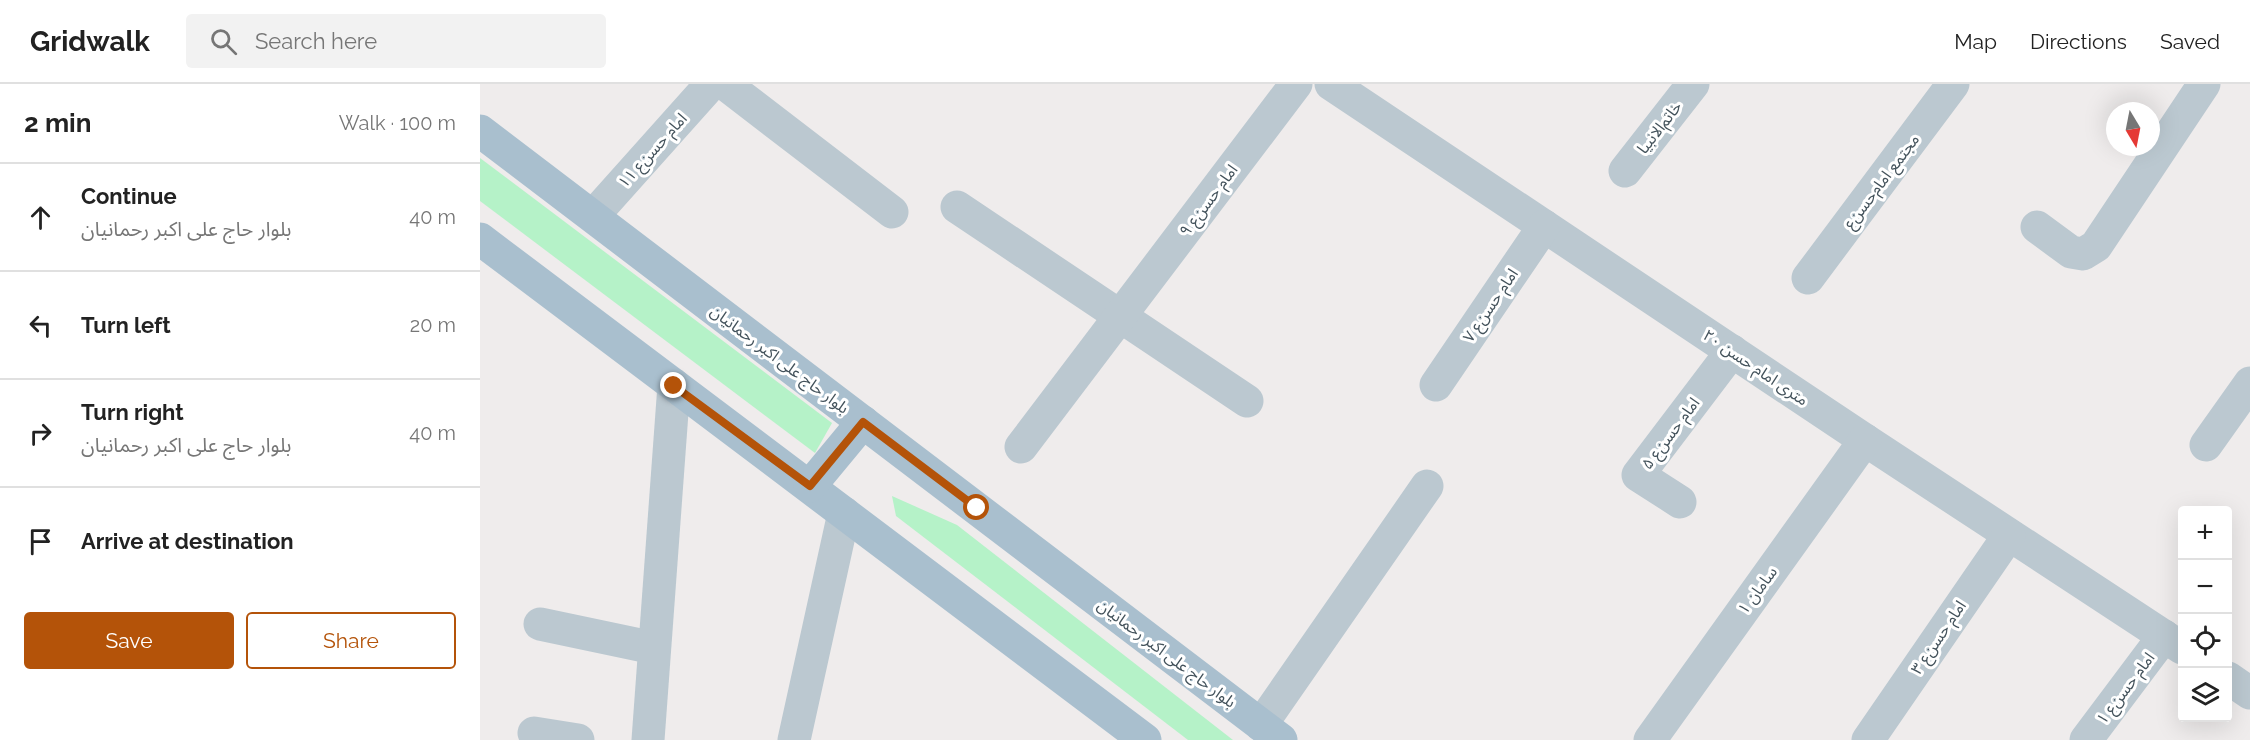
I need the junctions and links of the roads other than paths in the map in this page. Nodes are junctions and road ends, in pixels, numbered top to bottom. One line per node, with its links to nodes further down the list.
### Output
1 (711, 84): 12 (street, امام حسن‌ع ۱۱)
2 (725, 84): 11 (street)
3 (1296, 84): 17 (street, امام حسن‌ع ۹)
4 (1331, 84): 13 (street, ۲۰ متری امام حسن)
5 (1693, 84): 9 (street, خاتم‌الانبیا)
6 (1953, 84): 16 (street, مجتمع امام‌حسن‌ع)
7 (2204, 84): 14 (street)
8 (480, 131): 12 (main road, بلوار حاج علی اکبر رحمانیان)
9 (1625, 171)
10 (957, 207): 17 (street)
11 (892, 212)
12 (593, 216): 23 (main road, بلوار حاج علی اکبر رحمانیان)
13 (1544, 226): 18 (street, ۲۰ متری امام حسن); 20 (street, امام حسن‌ع ۷)
14 (2037, 227)
15 (480, 239): 21 (main road)
16 (1808, 278)
17 (1120, 316): 22 (street); 26 (street, امام حسن‌ع ۹)
18 (1732, 351): 24 (street, ۲۰ متری امام حسن); 29 (street, امام حسن‌ع ۵)
19 (2250, 382): 25 (street)
20 (1436, 385)
21 (674, 386): 27 (main road); 34 (street)
22 (1247, 400)
23 (863, 422): 27 (main road); 37 (main road, بلوار حاج علی اکبر رحمانیان)
24 (1865, 440): 31 (street, ۲۰ متری امام حسن); 43 (street, سامان ۱)
25 (2206, 445)
26 (1021, 447)
27 (810, 486): 30 (main road)
28 (1427, 486): 37 (street)
29 (1680, 502)
30 (844, 513): 41 (street); 42 (main road)
31 (2009, 535): 33 (street, ۲۰ متری امام حسن); 44 (street, امام حسن‌ع ۳)
32 (540, 624): 34 (street)
33 (2173, 642): 45 (street, امام حسن‌ع ۱)
34 (654, 648): 40 (street)
35 (2232, 681): 36 (street)
36 (2250, 693)
37 (1271, 732)
38 (534, 733): 39 (street)
39 (579, 740)
40 (648, 740)
41 (794, 740)
42 (1145, 740)
43 (1650, 740)
44 (1868, 740)
45 (2086, 740)

